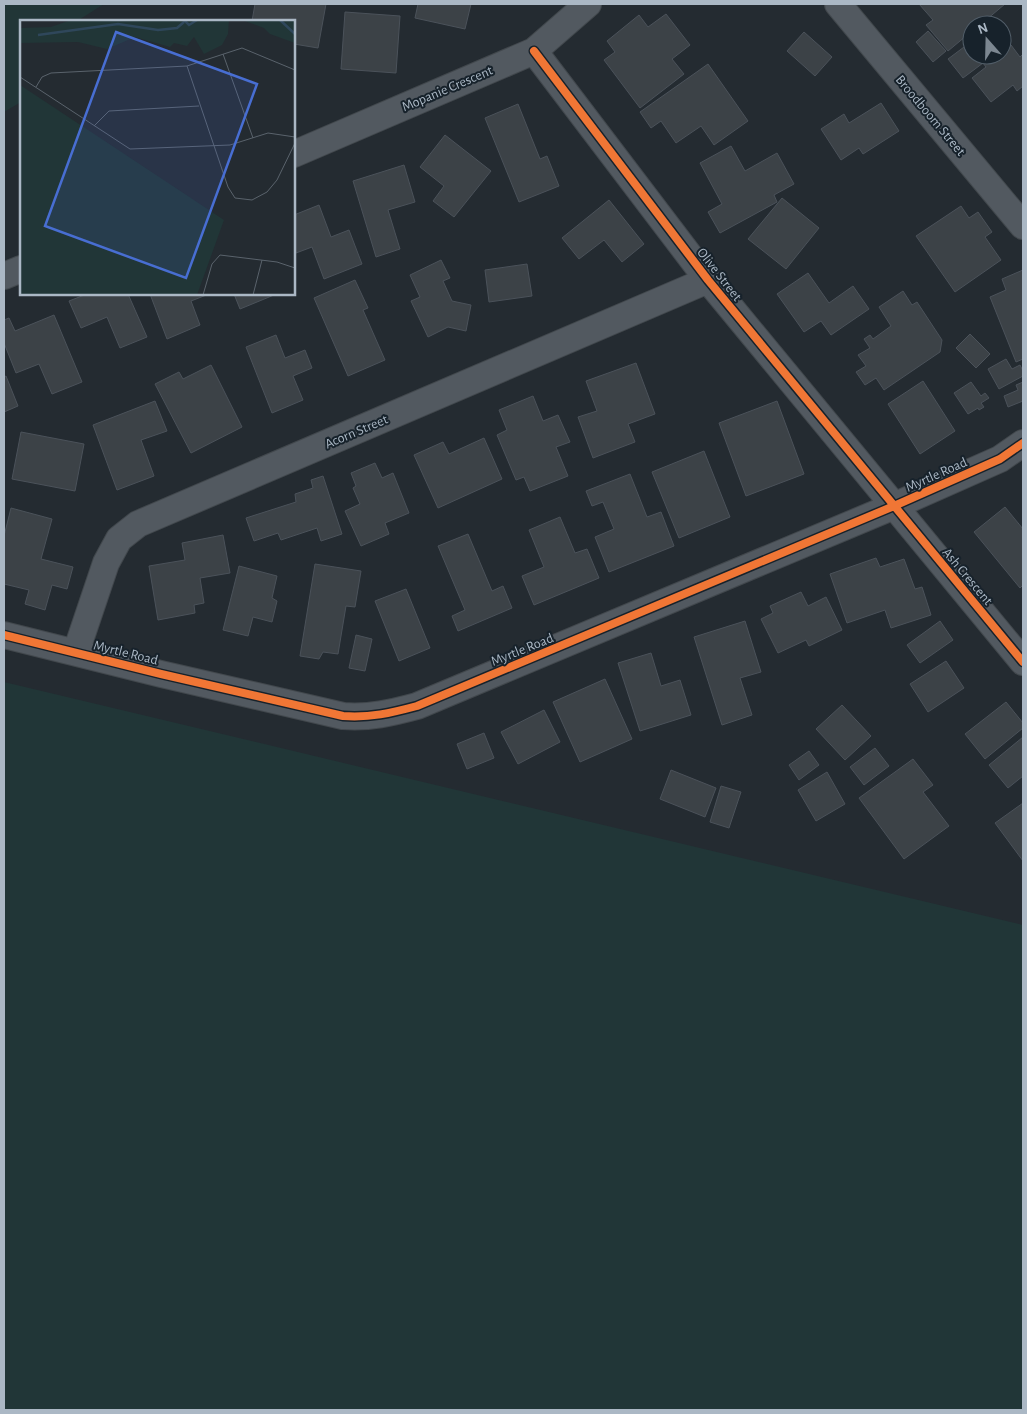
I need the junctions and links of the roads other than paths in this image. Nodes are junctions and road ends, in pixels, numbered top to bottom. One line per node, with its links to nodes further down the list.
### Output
1 (588, 4): 3 (street, Mopanie Crescent)
2 (838, 4): 5 (street, Broodboom Street)
3 (534, 51): 4 (street, Mopanie Crescent); 8 (street, Olive Street)
4 (295, 154)
5 (1023, 226)
6 (20, 269): 7 (street)
7 (4, 276)
8 (708, 280): 10 (street, Olive Street); 12 (street, Acorn Street)
9 (1023, 442): 10 (street, Myrtle Road)
10 (894, 506): 12 (street, Myrtle Road); 13 (street, Ash Crescent)
11 (4, 635): 12 (street, Myrtle Road)
12 (76, 652)
13 (1023, 662)

